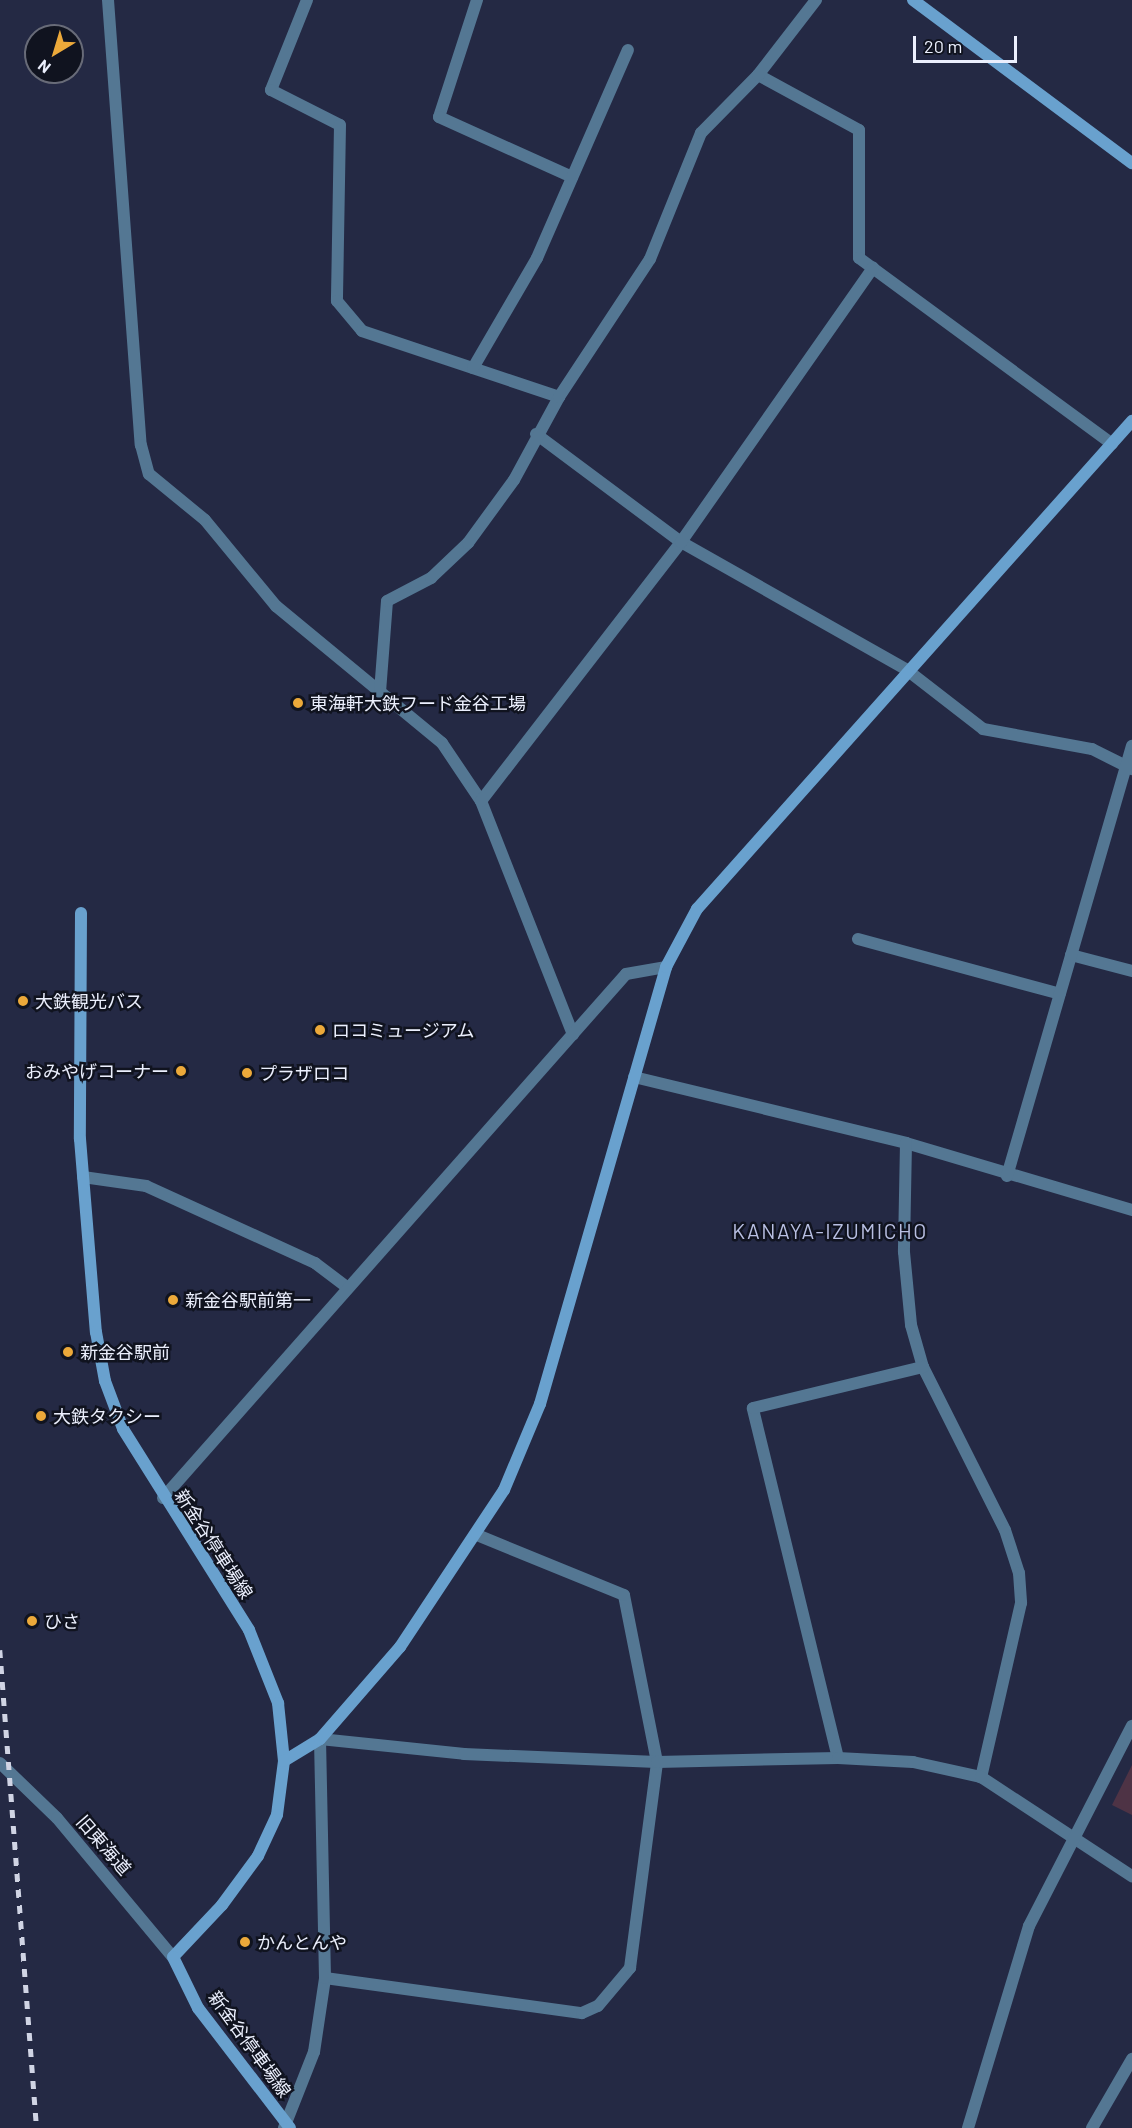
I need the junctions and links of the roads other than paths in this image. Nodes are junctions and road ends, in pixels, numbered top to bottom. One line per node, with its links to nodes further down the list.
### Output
1 (108, 0): 18 (street)
2 (307, 0): 11 (street)
3 (477, 0): 9 (street)
4 (816, 0): 7 (street)
5 (912, 0): 8 (street)
6 (628, 50): 9 (street)
7 (758, 75): 10 (street); 12 (street)
8 (1132, 164)
9 (572, 177): 11 (street)
10 (873, 268): 15 (street); 16 (street)
11 (473, 369): 12 (street)
12 (559, 397): 14 (street)
13 (1132, 421): 15 (street)
14 (536, 434): 16 (street); 18 (street)
15 (1112, 444): 17 (street)
16 (681, 542): 17 (street); 21 (street)
17 (907, 670): 20 (street); 25 (street)
18 (380, 692): 21 (street)
19 (1132, 746): 20 (street)
20 (1129, 766): 24 (street)
21 (481, 801): 28 (street)
22 (81, 913): 32 (street, 新金谷停車場線)
23 (858, 939): 27 (street)
24 (1071, 955): 26 (street); 27 (street)
25 (666, 967): 28 (street); 29 (street)
26 (1132, 971)
27 (1060, 994): 31 (street)
28 (573, 1034): 34 (street)
29 (634, 1077): 30 (street); 37 (street)
30 (906, 1143): 31 (street); 35 (street)
31 (1007, 1176): 33 (street)
32 (83, 1178): 34 (street); 36 (street, 新金谷停車場線)
33 (1132, 1210)
34 (348, 1288): 36 (street)
35 (924, 1367): 40 (street); 44 (street)
36 (163, 1498): 41 (street, 新金谷停車場線)
37 (477, 1535): 39 (street); 42 (street)
38 (1132, 1726): 45 (street)
39 (320, 1739): 41 (street); 42 (street); 48 (street)
40 (838, 1758): 42 (street); 44 (street)
41 (284, 1761): 47 (street, 新金谷停車場線)
42 (657, 1762): 48 (street)
43 (0, 1763): 47 (street, 旧東海道)
44 (981, 1777): 45 (street)
45 (1075, 1837): 46 (street); 51 (street)
46 (1132, 1876)
47 (173, 1957): 50 (street, 新金谷停車場線)
48 (325, 1978): 50 (street)
49 (1132, 2059): 52 (street)
50 (287, 2127)
51 (968, 2128)
52 (1092, 2128)

